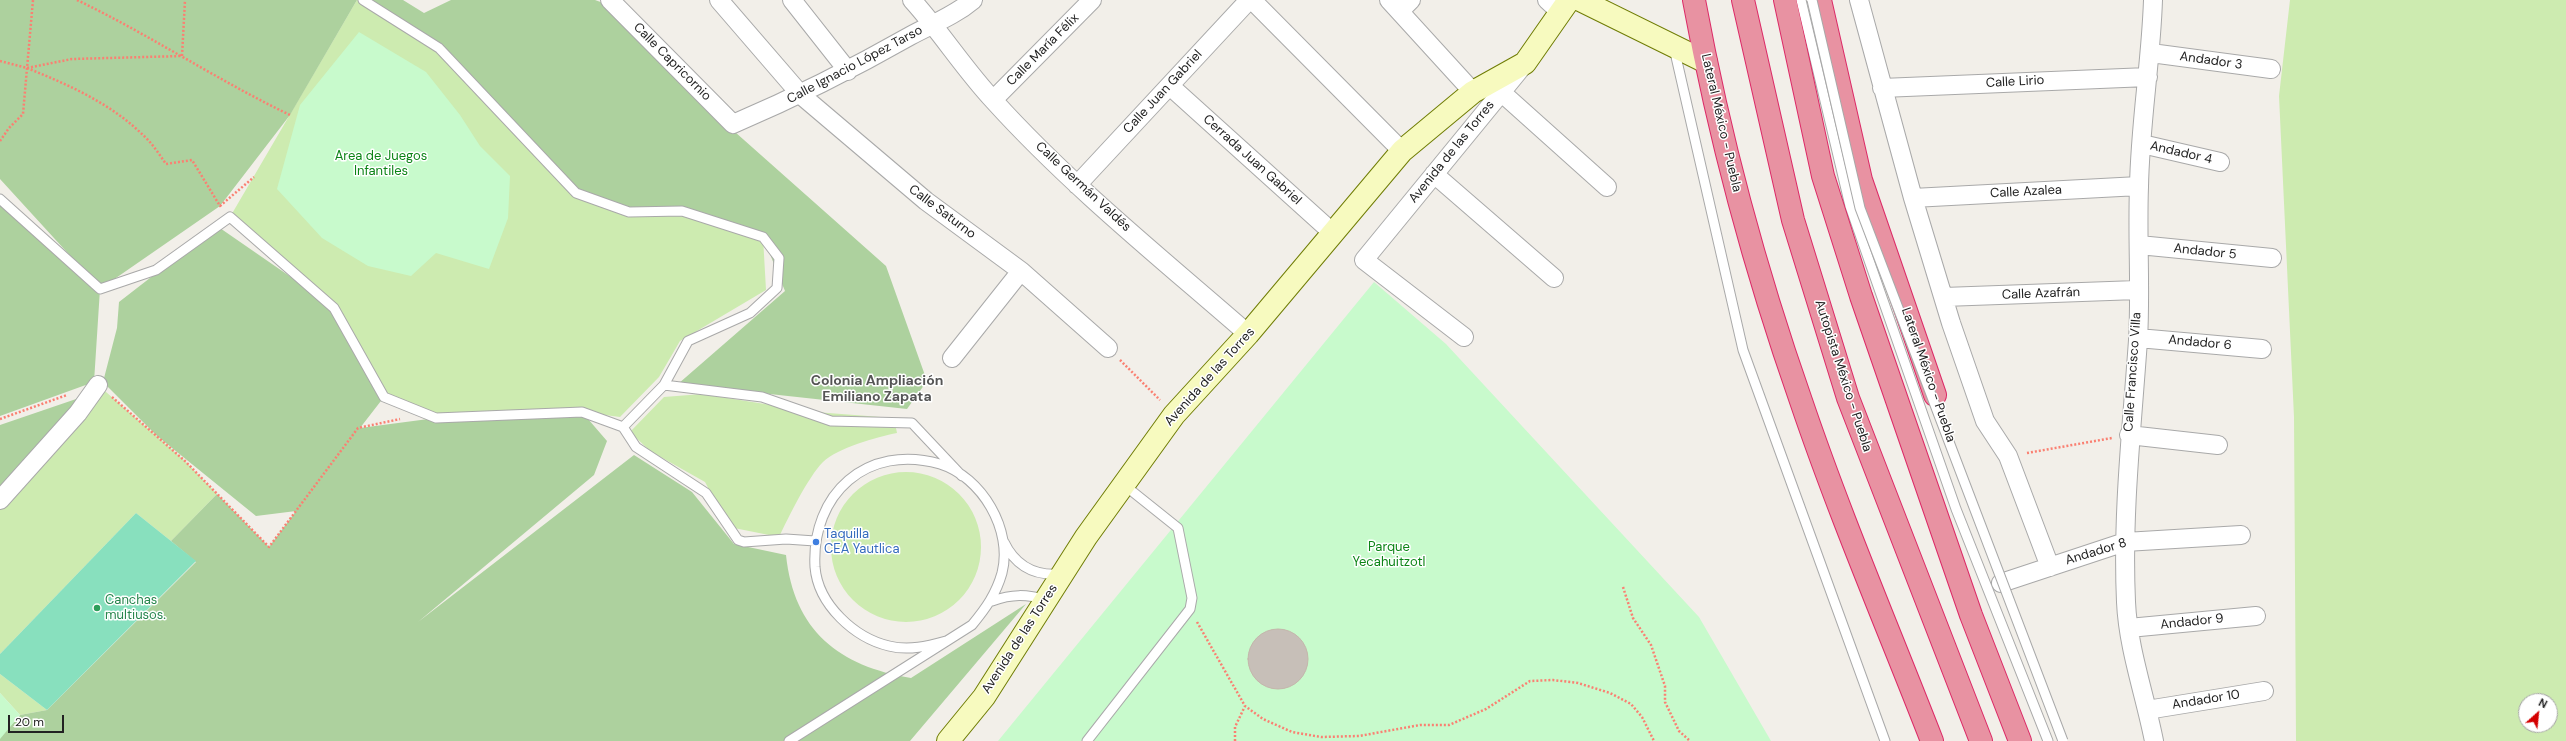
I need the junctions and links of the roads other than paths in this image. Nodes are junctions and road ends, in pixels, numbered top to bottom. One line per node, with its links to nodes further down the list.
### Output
1 (363, 0): 59 (lane)
2 (610, 0): 35 (street, Calle Capricornio)
3 (719, 0): 33 (street, Calle Saturno)
4 (792, 0): 27 (street)
5 (912, 0): 20 (street, Calle Germán Valdés)
6 (973, 0): 20 (street, Calle Ignacio López Tarso)
7 (1092, 0): 34 (street, Calle María Félix)
8 (1250, 0): 29 (street, Calle Juan Gabriel); 37 (street)
9 (1580, 0): 22 (street)
10 (1694, 0): 21 (highway, Lateral México - Puebla)
11 (1743, 0): 85 (highway, Autopista México - Puebla)
12 (1785, 0): 86 (highway)
13 (1801, 0): 87 (lane)
14 (1812, 0): 88 (lane, bridge)
15 (1820, 0): 72 (highway, Lateral México - Puebla)
16 (1859, 0): 30 (street)
17 (2153, 0): 23 (street, Calle Francisco Villa)
18 (1400, 4): 31 (street)
19 (1558, 4): 25 (street, Avenida de las Torres)
20 (933, 23): 27 (street, Calle Ignacio López Tarso); 34 (street, Calle Germán Valdés)
21 (1701, 37): 22 (street); 24 (highway, Lateral México - Puebla)
22 (1666, 39): 24 (street); 83 (lane)
23 (2151, 53): 26 (street, Andador 3); 28 (street, Calle Francisco Villa)
24 (1706, 62): 84 (highway, Lateral México - Puebla)
25 (1525, 63): 31 (street, Avenida de las Torres); 32 (street, Avenida de las Torres)
26 (2271, 68)
27 (848, 71): 33 (street, Calle Ignacio López Tarso)
28 (2148, 76): 30 (street, Calle Lirio); 36 (street, Calle Francisco Villa)
29 (1170, 86): 40 (street, Calle Juan Gabriel); 45 (street, Cerrada Juan Gabriel)
30 (1882, 88): 43 (street)
31 (1473, 92): 37 (street, Avenida de las Torres)
32 (1501, 92): 39 (street, Avenida de las Torres); 42 (street)
33 (801, 95): 35 (street, Calle Ignacio López Tarso); 48 (street, Calle Saturno)
34 (993, 100): 40 (street, Calle Germán Valdés)
35 (733, 124)
36 (2142, 144): 38 (street, Andador 4); 41 (street, Calle Francisco Villa)
37 (1402, 151): 45 (street, Avenida de las Torres)
38 (2220, 162)
39 (1434, 174): 49 (street); 53 (street, Avenida de las Torres)
40 (1077, 185): 52 (street, Calle Germán Valdés)
41 (2139, 186): 43 (street, Calle Azalea); 46 (street, Calle Francisco Villa)
42 (1608, 187)
43 (1913, 198): 51 (street)
44 (0, 199): 60 (lane)
45 (1334, 234): 52 (street, Avenida de las Torres)
46 (2139, 245): 47 (street, Andador 5); 50 (street, Calle Francisco Villa)
47 (2272, 258)
48 (1021, 271): 55 (street, Calle Saturno); 57 (street)
49 (1554, 278)
50 (2137, 290): 51 (street, Calle Azafrán); 54 (street, Calle Francisco Villa)
51 (1944, 297): 70 (street)
52 (1248, 334): 64 (street, Avenida de las Torres)
53 (1464, 337)
54 (2138, 338): 56 (street, Andador 6); 61 (street, Calle Francisco Villa)
55 (1108, 348)
56 (2262, 349)
57 (952, 358)
58 (98, 385): 65 (street)
59 (664, 385): 60 (lane); 63 (lane)
60 (623, 427): 68 (lane)
61 (2129, 435): 62 (street); 69 (street, Calle Francisco Villa)
62 (2218, 445)
63 (962, 476): 67 (lane); 68 (lane)
64 (1123, 484): 71 (street, Avenida de las Torres); 82 (lane)
65 (0, 500)
66 (2241, 535): 69 (street, Andador 8)
67 (1003, 540): 71 (lane); 74 (lane)
68 (815, 541): 77 (lane)
69 (2125, 542): 70 (street, Andador 8); 76 (street, Calle Francisco Villa)
70 (2050, 567): 72 (street, Andador 8)
71 (1062, 574): 73 (street, Avenida de las Torres)
72 (2001, 583): 88 (highway, Lateral México - Puebla)
73 (1047, 600): 74 (lane); 81 (street, Avenida de las Torres)
74 (992, 601): 77 (lane)
75 (2256, 616): 76 (street, Andador 9)
76 (2129, 628): 79 (street, Calle Francisco Villa)
77 (946, 641): 80 (lane)
78 (2264, 691): 79 (street, Andador 10)
79 (2147, 710): 89 (street, Calle Francisco Villa)
80 (789, 741)
81 (948, 741)
82 (1087, 741)
83 (1885, 741)
84 (1932, 741)
85 (1980, 741)
86 (2020, 741)
87 (2048, 741)
88 (2063, 741)
89 (2154, 741)

